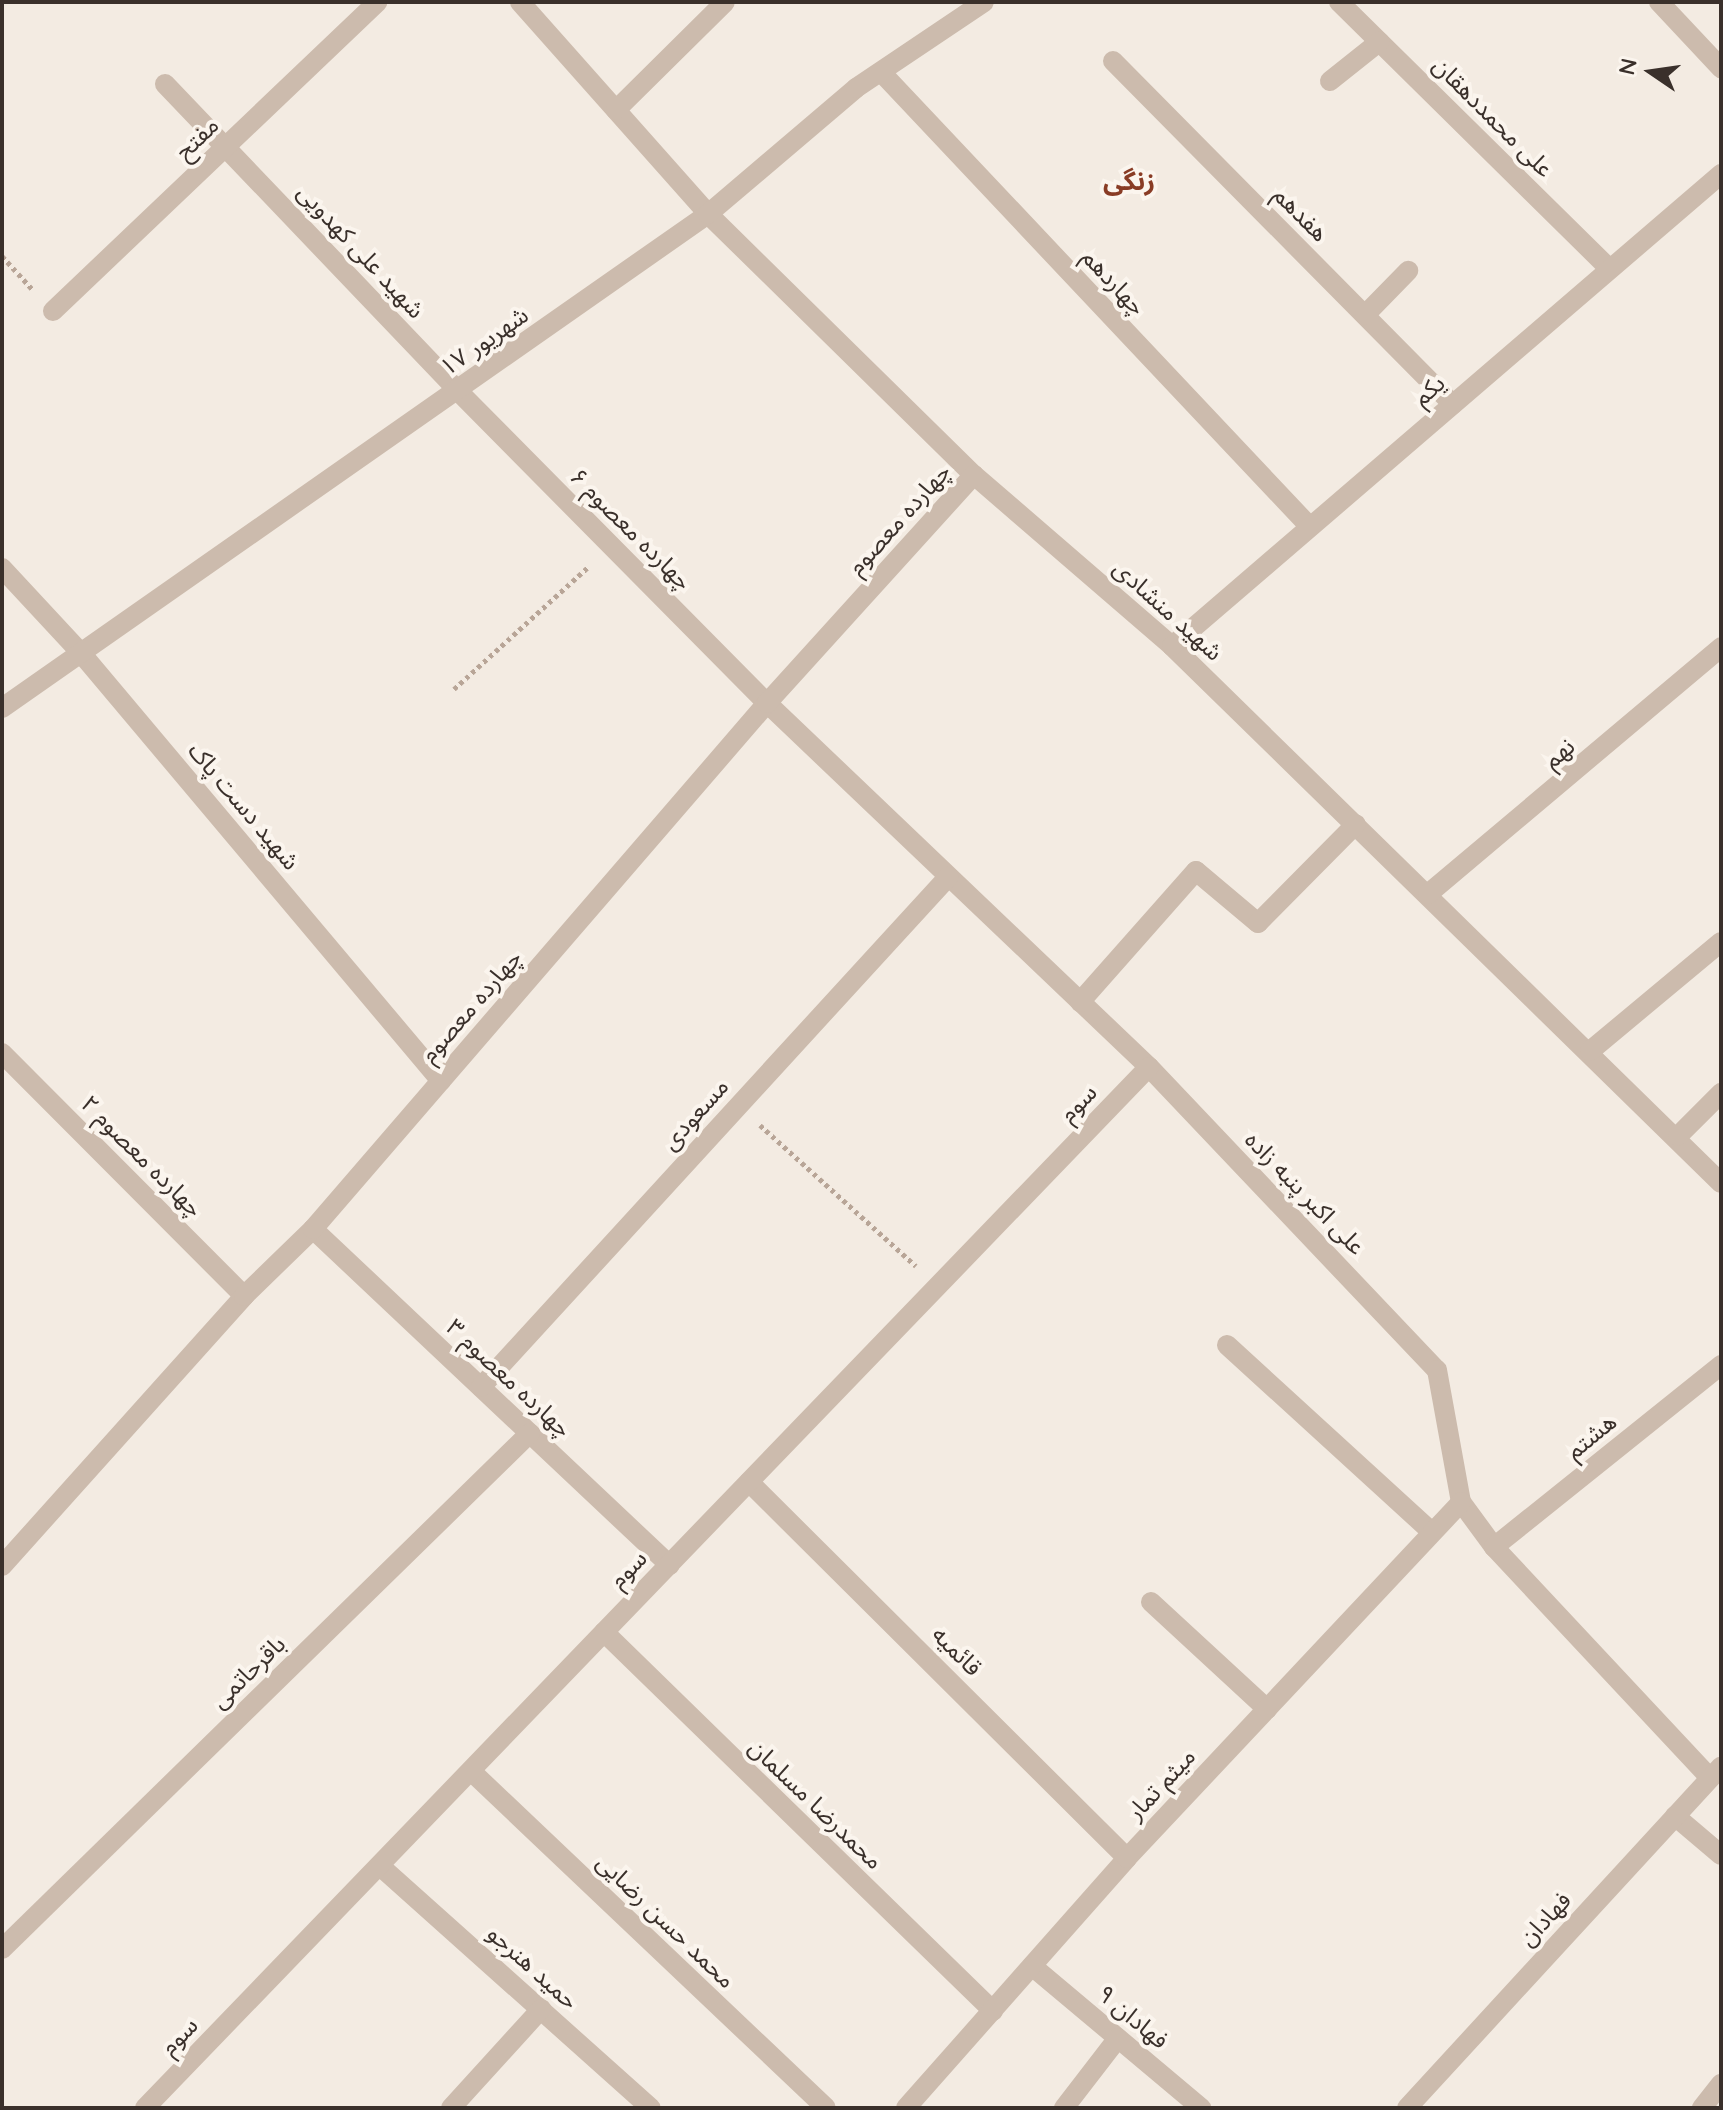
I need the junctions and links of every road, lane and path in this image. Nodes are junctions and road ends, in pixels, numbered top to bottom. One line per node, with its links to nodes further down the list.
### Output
1 (377, 2): 14 (street, مفتح)
2 (520, 2): 13 (street, شهید منشادی)
3 (725, 2): 13 (street)
4 (984, 2): 10 (street, ۱۷ شهریور)
5 (1339, 2): 7 (street, علی محمددهقان)
6 (1659, 2): 9 (street)
7 (1379, 42): 11 (street); 18 (street, علی محمددهقان)
8 (1113, 61): 21 (street, هفدهم)
9 (1721, 68)
10 (881, 72): 16 (street, ۱۷ شهریور); 25 (street, چهاردهم)
11 (1330, 81)
12 (165, 84): 14 (street, شهید علی کهدویی)
13 (616, 110): 16 (street, شهید منشادی)
14 (226, 147): 20 (street, مفتح); 22 (street, شهید علی کهدویی)
15 (1721, 174): 18 (street, یکم)
16 (708, 214): 22 (street, ۱۷ شهریور); 24 (street, شهید منشادی)
17 (2, 256): 20 (path)
18 (1610, 269): 23 (street, یکم)
19 (1408, 271): 21 (street)
20 (53, 311)
21 (1365, 315): 23 (street, هفدهم)
22 (458, 391): 26 (street, چهارده معصوم ۶); 30 (street, ۱۷ شهریور)
23 (1453, 404): 25 (street, یکم)
24 (974, 475): 28 (street, شهید منشادی); 32 (street, چهارده معصوم)
25 (1310, 527): 28 (street, یکم)
26 (611, 546): 31 (path); 32 (street, چهارده معصوم ۶)
27 (2, 568): 30 (street, شهید دست پاک)
28 (1172, 646): 34 (street, شهید منشادی)
29 (1721, 647): 36 (street, نهم)
30 (81, 653): 33 (street, ۱۷ شهریور); 42 (street, شهید دست پاک)
31 (454, 689)
32 (767, 703): 35 (street, علی اکبر پنبه زاده); 42 (street, چهارده معصوم)
33 (2, 708)
34 (1356, 824): 36 (street, شهید منشادی); 38 (street)
35 (948, 877): 38 (street, علی اکبر پنبه زاده); 44 (street, مسعودی)
36 (1428, 894): 39 (street, شهید منشادی)
37 (1721, 942): 39 (street)
38 (1080, 1002): 41 (street, علی اکبر پنبه زاده)
39 (1590, 1051): 45 (street, شهید منشادی)
40 (3, 1057): 49 (street, چهارده معصوم ۲)
41 (1149, 1067): 48 (street, سوم); 55 (street, علی اکبر پنبه زاده)
42 (441, 1081): 47 (street, چهارده معصوم)
43 (1721, 1093): 45 (street)
44 (738, 1106): 48 (path); 52 (street, مسعودی)
45 (1678, 1136): 46 (street, شهید منشادی)
46 (1721, 1183)
47 (313, 1229): 49 (street, چهارده معصوم); 52 (street, چهارده معصوم ۳)
48 (938, 1286): 54 (street, سوم)
49 (244, 1296): 59 (street, چهارده معصوم)
50 (1227, 1345): 56 (street)
51 (1721, 1365): 57 (street, هشتم)
52 (481, 1387): 53 (street, چهارده معصوم ۳)
53 (530, 1433): 58 (street, چهارده معصوم ۳); 69 (street, باقرحاتمی)
54 (749, 1482): 58 (street, سوم); 67 (street, قائمیه)
55 (1461, 1502): 56 (street, میثم تمار); 57 (street, علی اکبر پنبه زاده)
56 (1432, 1532): 62 (street, میثم تمار)
57 (1494, 1547): 64 (street, علی اکبر پنبه زاده)
58 (669, 1565): 61 (street, سوم)
59 (2, 1566)
60 (1151, 1602): 62 (street)
61 (604, 1632): 63 (street, سوم); 72 (street, محمدرضا مسلمان)
62 (1267, 1709): 67 (street, میثم تمار)
63 (471, 1771): 68 (street, سوم); 78 (street, محمد حسن رضایی)
64 (1716, 1772): 65 (street, فهادان)
65 (1675, 1816): 66 (street); 82 (street, فهادان)
66 (1721, 1855)
67 (1127, 1858): 70 (street, میثم تمار)
68 (380, 1866): 71 (street, حمید هنرجو); 76 (street, سوم)
69 (2, 1949)
70 (1032, 1966): 72 (street, میثم تمار); 73 (street, فهادان ۹)
71 (541, 2009): 75 (street, حمید هنرجو); 77 (street)
72 (993, 2011): 79 (street, میثم تمار)
73 (1118, 2038): 80 (street); 81 (street, فهادان ۹)
74 (1721, 2084): 83 (street)
75 (643, 2105)
76 (145, 2108)
77 (451, 2108)
78 (826, 2108)
79 (906, 2108)
80 (1064, 2108)
81 (1201, 2108)
82 (1407, 2108)
83 (1702, 2108)

